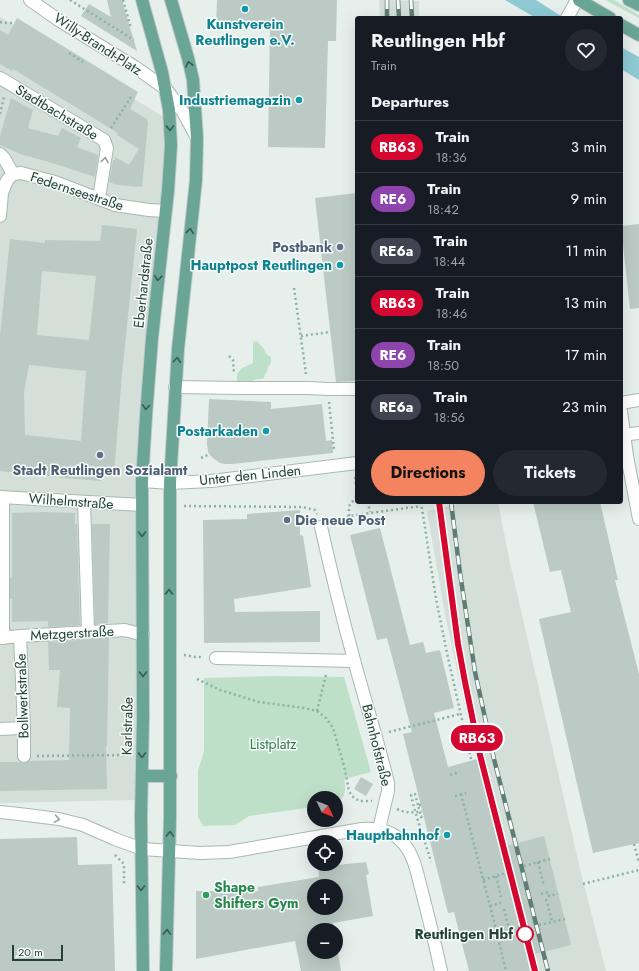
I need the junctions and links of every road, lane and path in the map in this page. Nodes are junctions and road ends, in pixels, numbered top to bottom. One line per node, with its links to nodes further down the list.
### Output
1 (30, 0): 20 (street, Willy-Brandt-Platz)
2 (70, 0): 16 (path)
3 (124, 0): 14 (path)
4 (142, 0): 20 (main road, Eberhardstraße)
5 (171, 0): 22 (main road, Eberhardstraße, one-way to 5)
6 (578, 0): 9 (street); 10 (main road)
7 (629, 0): 8 (main road)
8 (639, 6)
9 (568, 15)
10 (606, 16)
11 (0, 22): 12 (path)
12 (15, 23)
13 (623, 26): 15 (main road)
14 (131, 28)
15 (639, 35)
16 (134, 40)
17 (69, 53): 18 (path)
18 (83, 62)
19 (0, 78): 23 (street, Stadtbachstraße)
20 (166, 89): 22 (street, Eberhardstraße); 27 (main road, Eberhardstraße, one-way to 27)
21 (131, 96): 23 (path)
22 (197, 138): 32 (main road, Eberhardstraße, one-way to 22)
23 (104, 140): 26 (street, Stadtbachstraße, one-way to 23)
24 (0, 154): 25 (street, Federnseestraße)
25 (13, 174): 26 (street, Federnseestraße); 28 (street, Federnseestraße)
26 (98, 198): 27 (street, Federnseestraße)
27 (166, 212): 45 (main road, Eberhardstraße, one-way to 45)
28 (0, 216)
29 (294, 288): 31 (path)
30 (330, 332): 31 (path)
31 (301, 336): 33 (path)
32 (175, 387): 33 (street); 46 (main road, Eberhardstraße)
33 (308, 388): 34 (street)
34 (328, 389): 35 (street); 41 (path)
35 (355, 389)
36 (639, 400): 37 (street)
37 (623, 403)
38 (639, 433): 39 (street)
39 (623, 435)
40 (623, 440): 56 (street)
41 (333, 450)
42 (210, 454): 43 (path)
43 (201, 458)
44 (355, 463): 46 (street, Unter den Linden)
45 (142, 481): 46 (street, Unter den Linden); 52 (main road, Karlstraße)
46 (170, 483): 53 (main road)
47 (2, 497): 49 (street, Wilhelmstraße); 61 (street, Bollwerkstraße)
48 (355, 498): 55 (path)
49 (84, 502): 52 (street, Wilhelmstraße); 58 (street)
50 (368, 504): 54 (path)
51 (421, 504): 54 (path); 67 (path)
52 (142, 506): 59 (main road, Karlstraße, one-way to 59)
53 (170, 506): 57 (path); 77 (main road, one-way to 53)
54 (370, 512): 55 (path)
55 (349, 516): 57 (path)
56 (639, 519)
57 (321, 527): 64 (street, Bahnhofstraße)
58 (88, 632): 59 (street, Metzgerstraße); 60 (street, Metzgerstraße)
59 (143, 635): 71 (main road, Karlstraße, one-way to 71)
60 (20, 636): 61 (street, Metzgerstraße); 68 (street, Bollwerkstraße)
61 (2, 638)
62 (216, 658): 63 (street)
63 (328, 660): 64 (street); 66 (path)
64 (354, 661): 82 (street, Bahnhofstraße)
65 (196, 679): 66 (path)
66 (317, 711): 81 (path)
67 (460, 714): 70 (path); 73 (path)
68 (24, 728): 69 (street); 72 (street, Bollwerkstraße)
69 (0, 729)
70 (400, 729)
71 (142, 755): 72 (path); 76 (main road, Karlstraße, one-way to 76)
72 (24, 756)
73 (471, 759)
74 (460, 772): 75 (path)
75 (450, 775)
76 (142, 776): 77 (main road); 89 (main road, Karlstraße)
77 (170, 776): 90 (main road, one-way to 77)
78 (466, 793): 79 (path)
79 (461, 794): 80 (path); 100 (path)
80 (455, 796)
81 (359, 801)
82 (385, 803): 85 (path); 87 (street, Bahnhofstraße)
83 (421, 811): 85 (path); 85 (path); 86 (path)
84 (0, 812): 89 (street, one-way to 89)
85 (415, 812)
86 (424, 816)
87 (379, 829): 90 (street); 119 (street)
88 (634, 844): 91 (path)
89 (142, 849): 90 (street); 117 (main road, Karlstraße, one-way to 117)
90 (170, 851): 118 (main road, one-way to 90)
91 (638, 852): 95 (path)
92 (114, 855): 102 (path)
93 (550, 859): 94 (path)
94 (538, 862): 96 (path); 103 (path)
95 (639, 863)
96 (524, 866)
97 (639, 870): 101 (path)
98 (506, 873): 99 (path)
99 (496, 876): 100 (path); 106 (path)
100 (483, 880): 109 (path)
101 (583, 884)
102 (124, 885)
103 (544, 886)
104 (541, 894): 105 (path)
105 (558, 894)
106 (501, 897)
107 (546, 899): 112 (path)
108 (501, 903): 109 (path)
109 (490, 906): 116 (path)
110 (504, 909): 115 (path)
111 (565, 918): 112 (path)
112 (552, 922): 113 (path)
113 (539, 925)
114 (520, 927): 115 (path)
115 (510, 930): 116 (path)
116 (497, 933): 120 (path)
117 (142, 971)
118 (166, 971)
119 (441, 971)
120 (506, 971)

